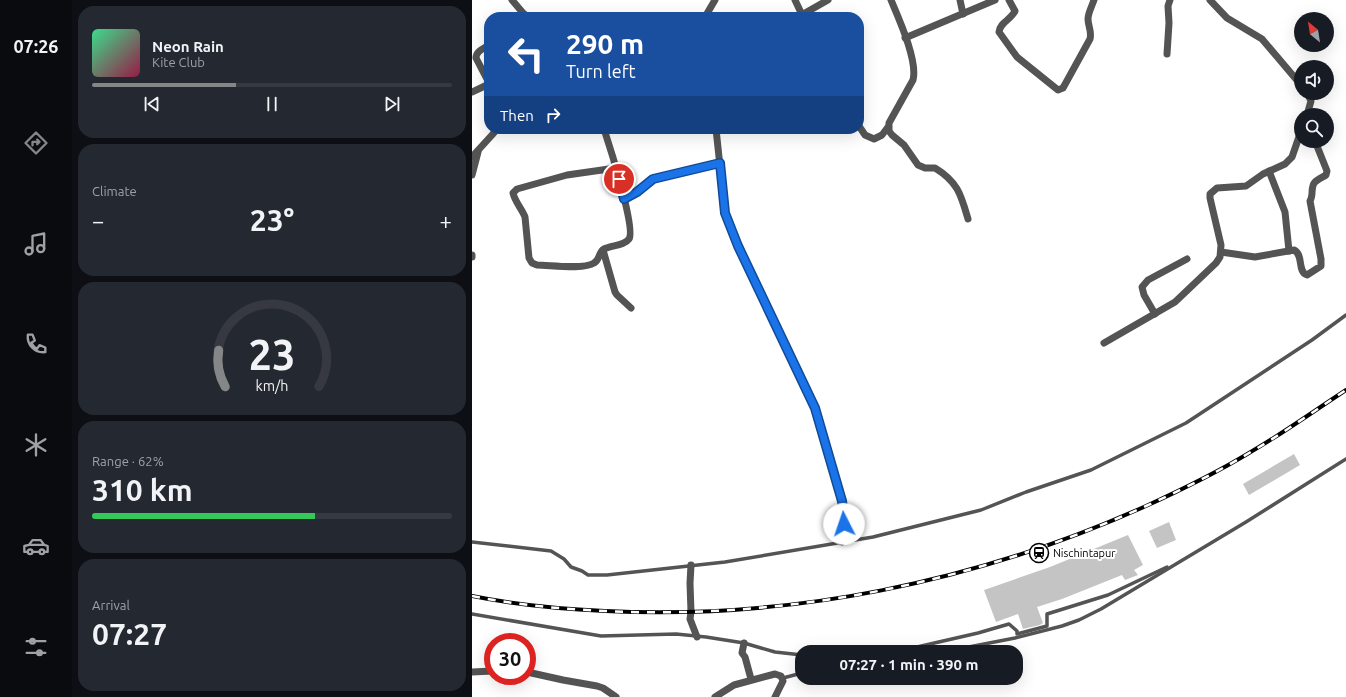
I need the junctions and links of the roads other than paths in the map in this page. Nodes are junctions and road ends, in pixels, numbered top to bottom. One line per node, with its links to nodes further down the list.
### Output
1 (512, 0): 12 (street)
2 (715, 0): 13 (street)
3 (795, 0): 14 (street)
4 (828, 0): 15 (street)
5 (891, 0): 17 (street)
6 (960, 0): 16 (street)
7 (996, 0): 16 (street)
8 (1009, 0): 9 (street)
9 (1094, 0)
10 (1170, 0): 19 (street)
11 (1210, 0): 21 (street)
12 (521, 12)
13 (708, 12)
14 (800, 12)
15 (808, 12)
16 (963, 14): 17 (street)
17 (905, 38): 24 (street)
18 (484, 48): 20 (street)
19 (1167, 54)
20 (484, 74)
21 (1294, 77)
22 (484, 86): 23 (street)
23 (472, 92)
24 (888, 127): 28 (street); 38 (street)
25 (493, 134): 31 (street)
26 (606, 134): 34 (street)
27 (717, 134): 33 (street)
28 (864, 134)
29 (1295, 148): 35 (street)
30 (1319, 148): 40 (street)
31 (479, 150): 32 (street); 36 (street)
32 (472, 157)
33 (720, 163): 37 (street); 49 (street)
34 (616, 168): 37 (street); 39 (street)
35 (1270, 171): 40 (street); 41 (street)
36 (472, 175)
37 (624, 199): 39 (street)
38 (968, 219)
39 (603, 250): 43 (street)
40 (1290, 251): 41 (street)
41 (1221, 252): 44 (street)
42 (1187, 259): 44 (street)
43 (631, 308)
44 (1155, 314): 46 (street)
45 (1346, 315): 49 (lane)
46 (1104, 343)
47 (1346, 459): 50 (lane)
48 (472, 542): 51 (lane)
49 (842, 542): 51 (lane)
50 (1186, 558): 55 (lane); 56 (lane)
51 (691, 566): 53 (street)
52 (472, 614): 53 (lane)
53 (697, 637): 54 (lane)
54 (744, 643): 57 (lane); 63 (street)
55 (926, 645)
56 (979, 645)
57 (795, 654)
58 (484, 671): 59 (street)
59 (472, 672)
60 (536, 674): 64 (street)
61 (795, 675): 62 (lane)
62 (782, 678): 63 (street); 66 (street)
63 (751, 679): 65 (street)
64 (616, 697)
65 (715, 697)
66 (775, 697)

